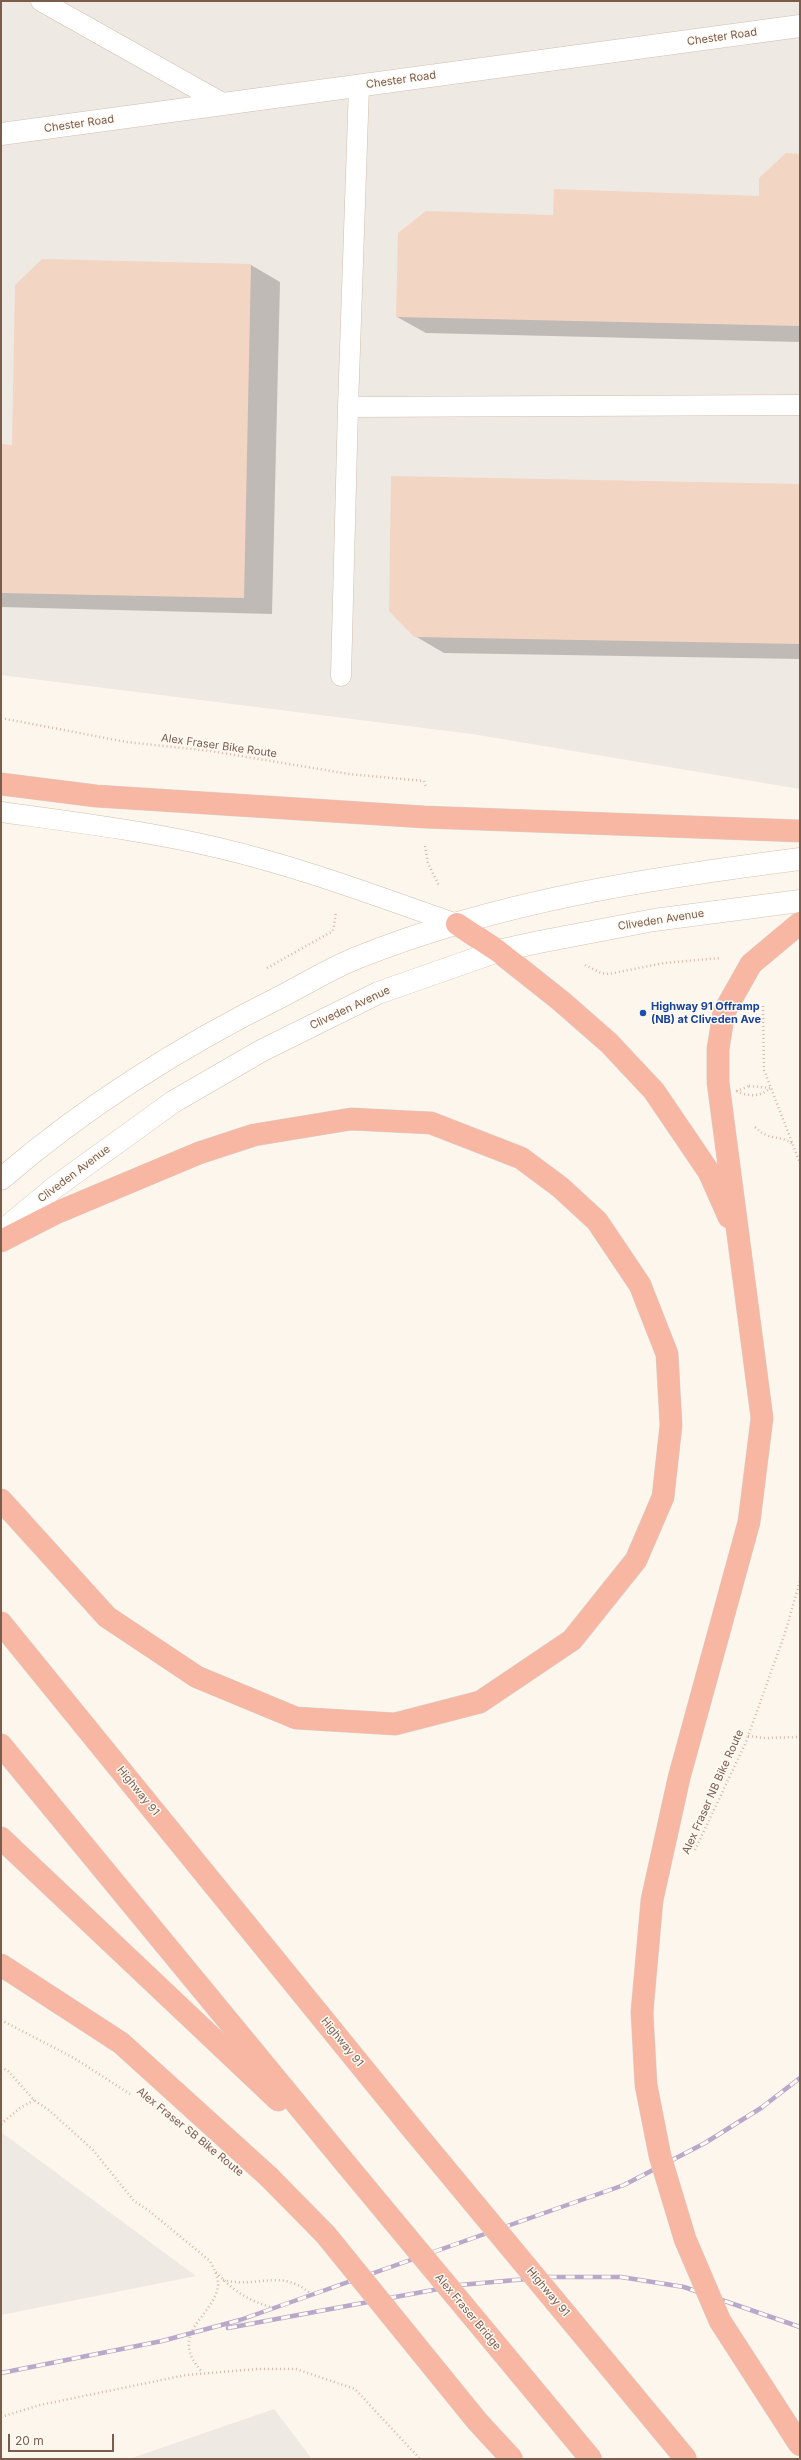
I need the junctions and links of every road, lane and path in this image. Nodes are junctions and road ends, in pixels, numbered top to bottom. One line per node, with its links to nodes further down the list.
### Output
1 (40, 1): 4 (lane)
2 (800, 26): 3 (street, Chester Road)
3 (359, 86): 4 (street, Chester Road); 7 (lane)
4 (224, 104): 5 (street, Chester Road)
5 (1, 134)
6 (800, 405): 7 (lane)
7 (348, 407): 8 (lane)
8 (341, 676)
9 (1, 718): 11 (path, Alex Fraser Bike Route)
10 (1, 784): 13 (highway)
11 (426, 794)
12 (1, 812): 19 (lane)
13 (800, 831)
14 (425, 843): 16 (path)
15 (800, 859): 19 (street)
16 (442, 892)
17 (800, 901): 20 (street, Cliveden Avenue)
18 (800, 923): 30 (highway)
19 (457, 924): 20 (highway); 28 (street)
20 (498, 951): 29 (street, Cliveden Avenue); 30 (highway)
21 (717, 956): 22 (path)
22 (591, 968)
23 (764, 998): 24 (path)
24 (770, 1088): 24 (path); 26 (path)
25 (750, 1123): 26 (path)
26 (794, 1144): 27 (path)
27 (800, 1163)
28 (1, 1179)
29 (1, 1232)
30 (737, 1234): 53 (highway, bridge)
31 (1, 1241): 32 (highway)
32 (1, 1500)
33 (800, 1581): 35 (path, Alex Fraser NB Bike Route)
34 (1, 1622): 57 (highway, Highway 91, bridge)
35 (748, 1736): 36 (path); 39 (path, Alex Fraser NB Bike Route)
36 (800, 1737)
37 (1, 1745): 46 (highway)
38 (1, 1838): 46 (highway)
39 (694, 1853)
40 (1, 1965): 55 (highway, bridge)
41 (1, 2020): 43 (path, Alex Fraser SB Bike Route)
42 (1, 2067): 44 (path)
43 (137, 2099)
44 (34, 2100): 45 (path); 47 (path)
45 (1, 2124)
46 (346, 2164): 56 (highway, Alex Fraser Bridge, bridge)
47 (216, 2272): 48 (path); 51 (path)
48 (223, 2280): 49 (path); 50 (path)
49 (312, 2295)
50 (275, 2308)
51 (202, 2372): 52 (path); 54 (path)
52 (1, 2417)
53 (800, 2445)
54 (420, 2459)
55 (512, 2459)
56 (591, 2459)
57 (686, 2459)

